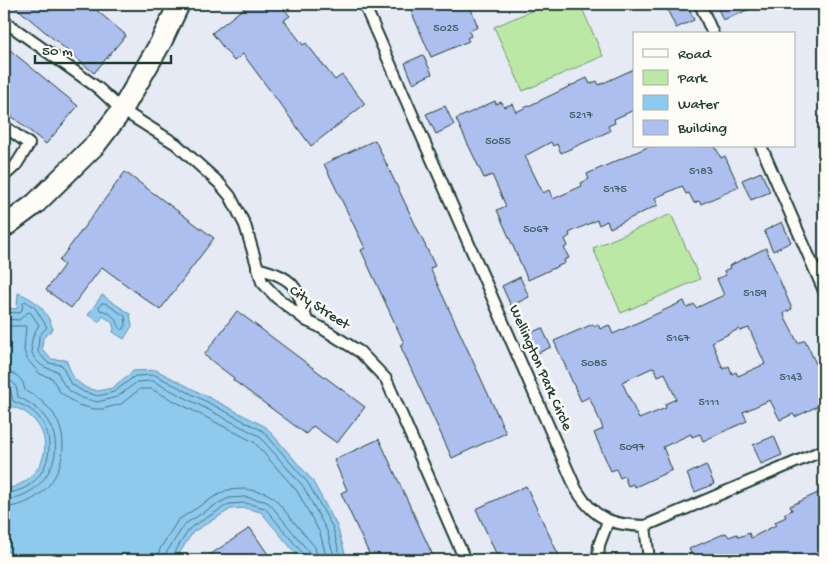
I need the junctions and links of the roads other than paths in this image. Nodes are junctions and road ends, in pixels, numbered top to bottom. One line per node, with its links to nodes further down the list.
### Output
1 (178, 4): 6 (street)
2 (364, 4): 15 (lane, Wellington Park Circle)
3 (700, 4): 5 (lane)
4 (4, 21): 6 (lane, City Street)
5 (712, 32)
6 (122, 110): 10 (street); 11 (lane, City Street)
7 (4, 126): 9 (lane)
8 (762, 148): 12 (lane)
9 (4, 176)
10 (4, 227)
11 (257, 268): 13 (lane, City Street); 13 (lane)
12 (824, 291)
13 (307, 321): 17 (lane, City Street)
14 (824, 450): 16 (lane, Wellington Park Circle)
15 (608, 521): 16 (lane, Wellington Park Circle); 18 (lane)
16 (645, 526): 19 (lane)
17 (465, 560)
18 (598, 560)
19 (649, 560)

